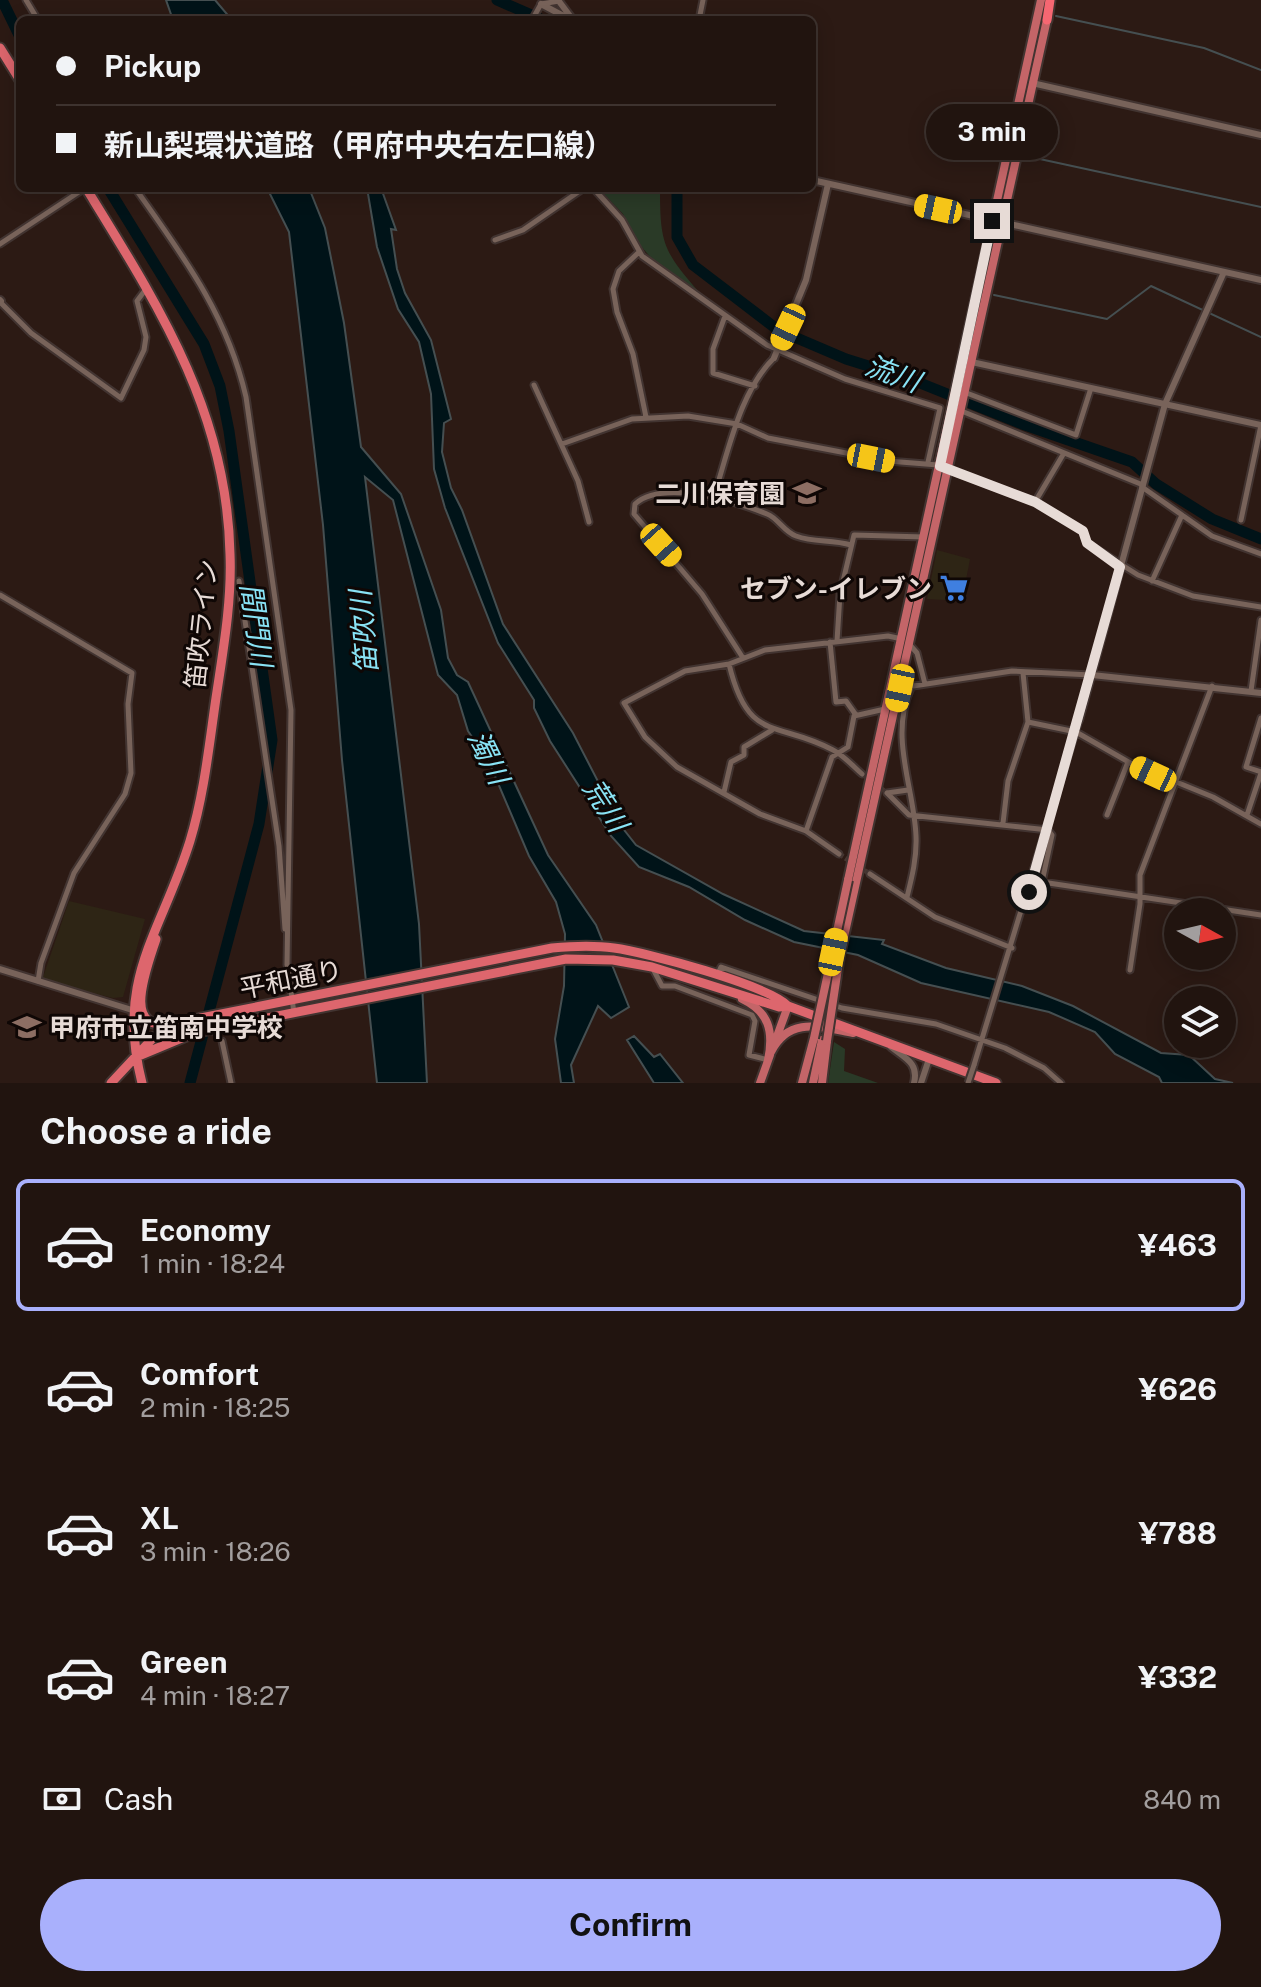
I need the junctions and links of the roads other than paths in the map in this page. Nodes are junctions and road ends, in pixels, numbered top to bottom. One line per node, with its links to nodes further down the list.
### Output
1 (558, 0): 4 (street)
2 (1041, 0): 20 (main road)
3 (1051, 0): 7 (highway)
4 (541, 4): 5 (street); 6 (street)
5 (534, 16)
6 (564, 16)
7 (1047, 20): 11 (main road)
8 (0, 48): 9 (highway)
9 (3, 60): 10 (highway)
10 (16, 75)
11 (1032, 83): 12 (street); 21 (main road)
12 (1261, 135)
13 (816, 181): 14 (street)
14 (828, 184): 20 (street); 30 (street)
15 (80, 192): 23 (street)
16 (88, 192): 27 (highway, 笛吹ライン)
17 (138, 192): 102 (street)
18 (578, 192): 22 (street)
19 (597, 192): 24 (street)
20 (992, 221): 21 (street); 31 (main road)
21 (1002, 223): 25 (street); 31 (main road)
22 (495, 240)
23 (0, 244)
24 (639, 251): 29 (street); 38 (street)
25 (1224, 272): 26 (street); 36 (street)
26 (1261, 280)
27 (147, 288): 28 (street); 97 (highway, 笛吹ライン)
28 (0, 301)
29 (725, 316): 30 (street); 33 (street)
30 (777, 351): 33 (street); 43 (street)
31 (966, 361): 34 (street); 35 (main road)
32 (534, 385): 41 (street)
33 (755, 386): 39 (street)
34 (1091, 388): 35 (street); 36 (street)
35 (961, 393): 37 (main road)
36 (1165, 404): 40 (street); 45 (street)
37 (957, 407): 42 (street); 44 (main road)
38 (646, 417): 39 (street); 41 (street)
39 (737, 424): 43 (street); 46 (street)
40 (1261, 424): 49 (street)
41 (562, 444): 50 (street)
42 (1064, 453): 45 (street); 47 (street)
43 (928, 462): 44 (street)
44 (943, 468): 47 (street); 51 (main road); 62 (main road)
45 (1142, 486): 48 (street); 54 (street)
46 (713, 499): 52 (street); 63 (street)
47 (1035, 502): 54 (street)
48 (1182, 515): 53 (street); 56 (street)
49 (1241, 520)
50 (589, 522)
51 (924, 537): 52 (street); 60 (main road)
52 (851, 545): 61 (street)
53 (1261, 554)
54 (1120, 567): 56 (street); 66 (street)
55 (239, 581): 102 (street)
56 (1152, 581): 58 (street)
57 (0, 595): 108 (street)
58 (1261, 607)
59 (1261, 620): 71 (street)
60 (900, 638): 61 (street); 62 (street); 73 (main road)
61 (834, 642): 63 (street); 74 (street)
62 (909, 645): 67 (street); 69 (main road)
63 (743, 658): 64 (street)
64 (729, 664): 78 (street); 86 (street)
65 (1023, 673): 66 (street); 67 (street); 77 (street)
66 (1092, 675): 68 (street); 76 (street)
67 (925, 684): 70 (street)
68 (1212, 685): 71 (street); 84 (street)
69 (900, 688): 70 (street); 96 (main road)
70 (911, 688): 85 (street)
71 (1251, 691): 72 (street)
72 (1261, 693)
73 (885, 709): 74 (street); 96 (main road)
74 (856, 715): 80 (street)
75 (1261, 718): 82 (street)
76 (1079, 720): 79 (street)
77 (1028, 722): 79 (street); 90 (street)
78 (772, 730): 80 (street); 86 (street)
79 (1076, 732): 81 (street); 92 (street)
80 (838, 753): 83 (street); 93 (street)
81 (1128, 762): 84 (street); 88 (street)
82 (1261, 773): 89 (street)
83 (862, 774)
84 (1174, 783): 89 (street); 98 (street)
85 (908, 790): 87 (street); 87 (street)
86 (724, 792): 93 (street)
87 (914, 815): 90 (street); 99 (street)
88 (1107, 815)
89 (1247, 815): 91 (street)
90 (1003, 823): 92 (street)
91 (1261, 824)
92 (1048, 830): 98 (street); 101 (street)
93 (806, 831): 94 (street)
94 (839, 854)
95 (870, 874): 99 (street)
96 (852, 882): 116 (main road, bridge); 116 (main road, bridge)
97 (170, 893): 111 (highway, 笛吹ライン); 113 (highway)
98 (1140, 895): 100 (street); 105 (street)
99 (907, 897): 101 (street)
100 (1261, 915)
101 (1012, 950): 115 (street)
102 (287, 965): 109 (street)
103 (652, 967): 106 (highway, 平和通り); 112 (highway, 平和通り); 121 (street)
104 (0, 969): 108 (street)
105 (1130, 970)
106 (689, 977): 110 (highway, 平和通り); 121 (main road)
107 (717, 977): 109 (highway, 平和通り); 110 (highway, 平和通り); 115 (street)
108 (38, 981): 111 (street)
109 (296, 1001): 112 (street); 113 (highway, 平和通り)
110 (788, 1006): 114 (highway, 平和通り); 121 (main road)
111 (132, 1010): 119 (highway, 笛吹ライン)
112 (298, 1014): 119 (highway, 平和通り)
113 (197, 1020): 119 (highway, 平和通り)
114 (868, 1036): 118 (highway, 平和通り); 121 (main road)
115 (982, 1038): 131 (street, bridge); 133 (street)
116 (821, 1040): 126 (main road); 127 (main road); 128 (main road)
117 (222, 1041): 124 (street)
118 (883, 1041): 120 (highway, 平和通り); 129 (street)
119 (136, 1057): 122 (highway); 123 (highway, 笛吹ライン)
120 (929, 1059): 130 (street); 132 (highway, 平和通り)
121 (768, 1060): 125 (main road)
122 (111, 1083)
123 (142, 1083)
124 (231, 1083)
125 (760, 1083)
126 (804, 1083)
127 (813, 1083)
128 (822, 1083)
129 (914, 1083)
130 (921, 1083)
131 (968, 1083)
132 (996, 1083)
133 (1061, 1083)

